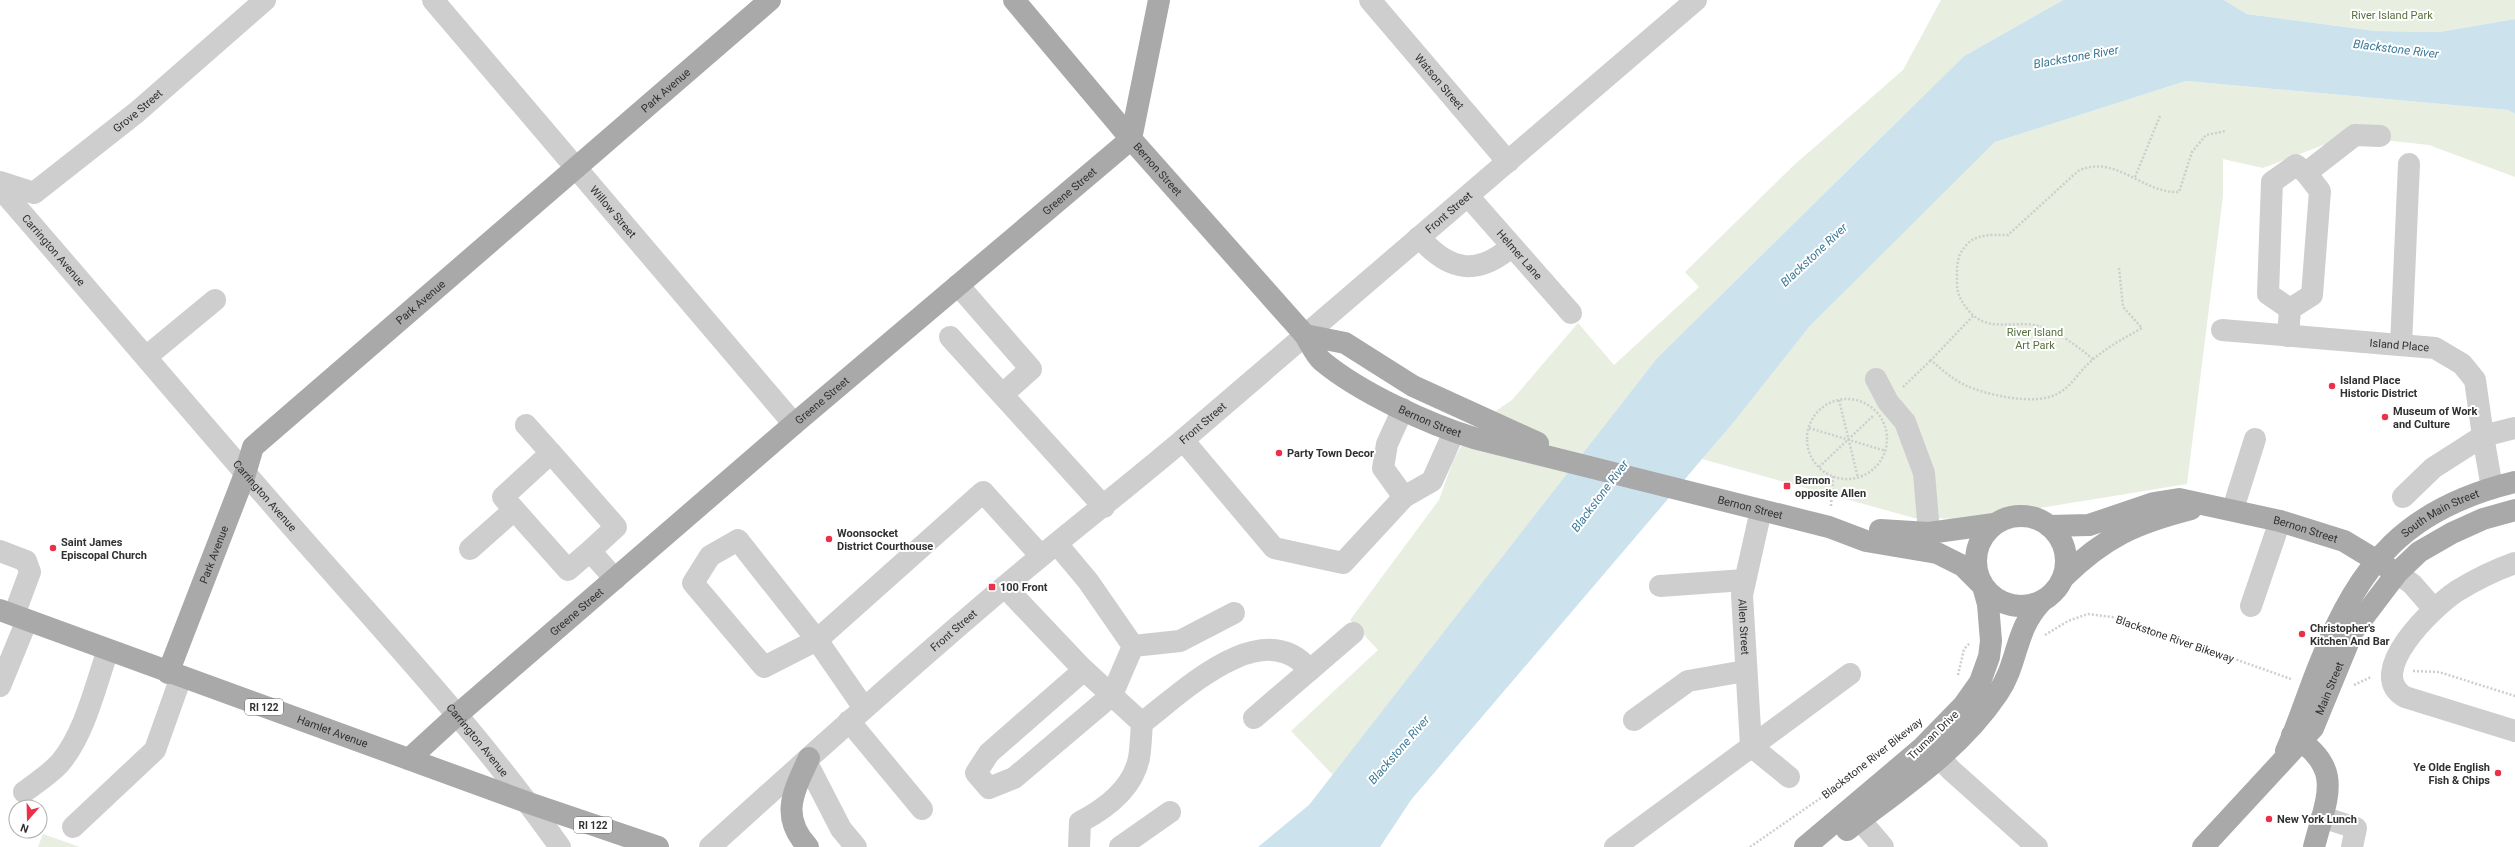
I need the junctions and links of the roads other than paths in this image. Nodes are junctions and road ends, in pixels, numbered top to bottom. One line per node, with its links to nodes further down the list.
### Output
1 (265, 0): 14 (street, Grove Street)
2 (770, 0): 12 (main road, Park Avenue)
3 (1014, 0): 9 (main road, Bernon Street)
4 (1158, 0): 9 (main road)
5 (1370, 0): 10 (street, Watson Street)
6 (1696, 0): 10 (street, Front Street)
7 (443, 3): 12 (street, Willow Street)
8 (2380, 136): 13 (street)
9 (1131, 139): 19 (main road, Greene Street); 24 (main road, Bernon Street)
10 (1508, 162): 16 (street, Front Street)
11 (2409, 164): 27 (street)
12 (575, 166): 32 (street, Willow Street); 41 (main road, Park Avenue)
13 (2306, 173): 21 (street); 21 (street)
14 (0, 182)
15 (0, 188): 28 (street, Carrington Avenue)
16 (1468, 196): 17 (street, Front Street); 18 (street, Helmer Lane)
17 (1419, 236): 18 (street); 24 (street, Front Street)
18 (1512, 246): 22 (street, Helmer Lane)
19 (958, 285): 30 (street); 32 (main road, Greene Street)
20 (216, 300): 28 (street)
21 (2290, 309): 25 (street)
22 (1570, 313)
23 (2222, 330): 25 (street, Island Place)
24 (1305, 335): 31 (main road, Bernon Street); 38 (street, Front Street); 40 (main road, Bernon Street)
25 (2288, 336): 27 (street, Island Place)
26 (950, 337): 30 (street)
27 (2401, 345): 36 (street, Island Place)
28 (146, 356): 41 (street, Carrington Avenue)
29 (1876, 379): 56 (street)
30 (1003, 394): 47 (street)
31 (1403, 409): 35 (main road, Bernon Street); 44 (street)
32 (794, 424): 65 (main road, Greene Street)
33 (526, 425): 39 (street)
34 (2515, 428): 36 (street)
35 (1464, 435): 40 (main road, Bernon Street); 44 (street)
36 (2483, 436): 43 (street, Island Place); 45 (street)
37 (2255, 439): 48 (street)
38 (1183, 440): 44 (street); 47 (street, Front Street)
39 (551, 453): 49 (street); 60 (street)
40 (1579, 463): 50 (main road, Bernon Street)
41 (245, 474): 83 (main road, Park Avenue); 88 (street, Carrington Avenue)
42 (2515, 482): 43 (main road, South Main Street)
43 (2492, 488): 61 (main road, South Main Street)
44 (1404, 497)
45 (2403, 497)
46 (2206, 505): 48 (main road, Bernon Street); 54 (main road, Bernon Street); 64 (main road, Bernon Street)
47 (1104, 507): 58 (street, Front Street)
48 (2233, 509): 52 (main road, Bernon Street)
49 (514, 510): 57 (street); 60 (street)
50 (1761, 510): 55 (main road, Bernon Street); 66 (street, Allen Street)
51 (2515, 510): 63 (main road, South Main Street)
52 (2280, 521): 61 (main road, Bernon Street); 71 (street)
53 (1994, 524): 54 (main road); 56 (main road, Bernon Street); 69 (main road)
54 (2049, 526): 64 (main road)
55 (1829, 528): 56 (main road, Bernon Street); 69 (main road, Bernon Street)
56 (1929, 534)
57 (470, 549)
58 (1049, 550): 67 (street, Front Street); 76 (street); 77 (street)
59 (0, 551): 74 (street)
60 (590, 551): 65 (street)
61 (2375, 561): 63 (main road, Bernon Street); 85 (main road, Main Street)
62 (2515, 563): 72 (street)
63 (2397, 573): 72 (street); 85 (main road, Main Street)
64 (2063, 578): 70 (main road)
65 (615, 579): 88 (main road, Greene Street)
66 (1744, 580): 68 (street); 81 (street, Allen Street)
67 (1004, 586): 79 (street); 87 (street, Front Street)
68 (1660, 586)
69 (1983, 586): 70 (main road); 114 (main road, Truman Drive)
70 (2042, 601): 95 (main road, Truman Drive)
71 (2251, 606)
72 (2434, 609): 92 (street)
73 (1234, 613): 77 (street)
74 (13, 615): 78 (main road, Hamlet Avenue / RI 122); 84 (street)
75 (1353, 633): 80 (street)
76 (817, 640): 76 (street); 87 (street)
77 (1133, 646): 86 (street)
78 (108, 650): 83 (main road, Hamlet Avenue / RI 122); 99 (street)
79 (1084, 670): 86 (street); 86 (street)
80 (1310, 670): 89 (street); 91 (street)
81 (1745, 672): 90 (street); 94 (street, Allen Street)
82 (1850, 674): 94 (street)
83 (174, 675): 96 (main road, Hamlet Avenue / RI 122); 105 (street)
84 (0, 686)
85 (2320, 686): 93 (main road, Main Street)
86 (1112, 695): 91 (street)
87 (856, 714): 97 (street, Front Street); 101 (street)
88 (457, 715): 96 (main road, Greene Street); 100 (street, Carrington Avenue)
89 (1254, 718)
90 (1634, 720)
91 (1142, 723): 111 (street)
92 (2515, 731)
93 (2297, 738): 103 (main road); 118 (main road, Main Street)
94 (1751, 746): 98 (street); 113 (street)
95 (1940, 758): 104 (main road, Truman Drive); 117 (street)
96 (409, 759): 100 (main road, Hamlet Avenue / RI 122)
97 (808, 760): 108 (street, Front Street); 109 (main road); 110 (street)
98 (1789, 777)
99 (24, 792)
100 (529, 803): 106 (street); 107 (main road, RI 122)
101 (922, 809)
102 (1170, 812): 112 (street)
103 (2322, 816): 119 (main road); 120 (street)
104 (1860, 820): 115 (main road, Truman Drive); 116 (street)
105 (73, 827)
106 (560, 847)
107 (658, 847)
108 (710, 847)
109 (808, 847)
110 (856, 847)
111 (1079, 847)
112 (1120, 847)
113 (1615, 847)
114 (1805, 847)
115 (1825, 847)
116 (1883, 847)
117 (2037, 847)
118 (2203, 847)
119 (2314, 847)
120 (2352, 847)

